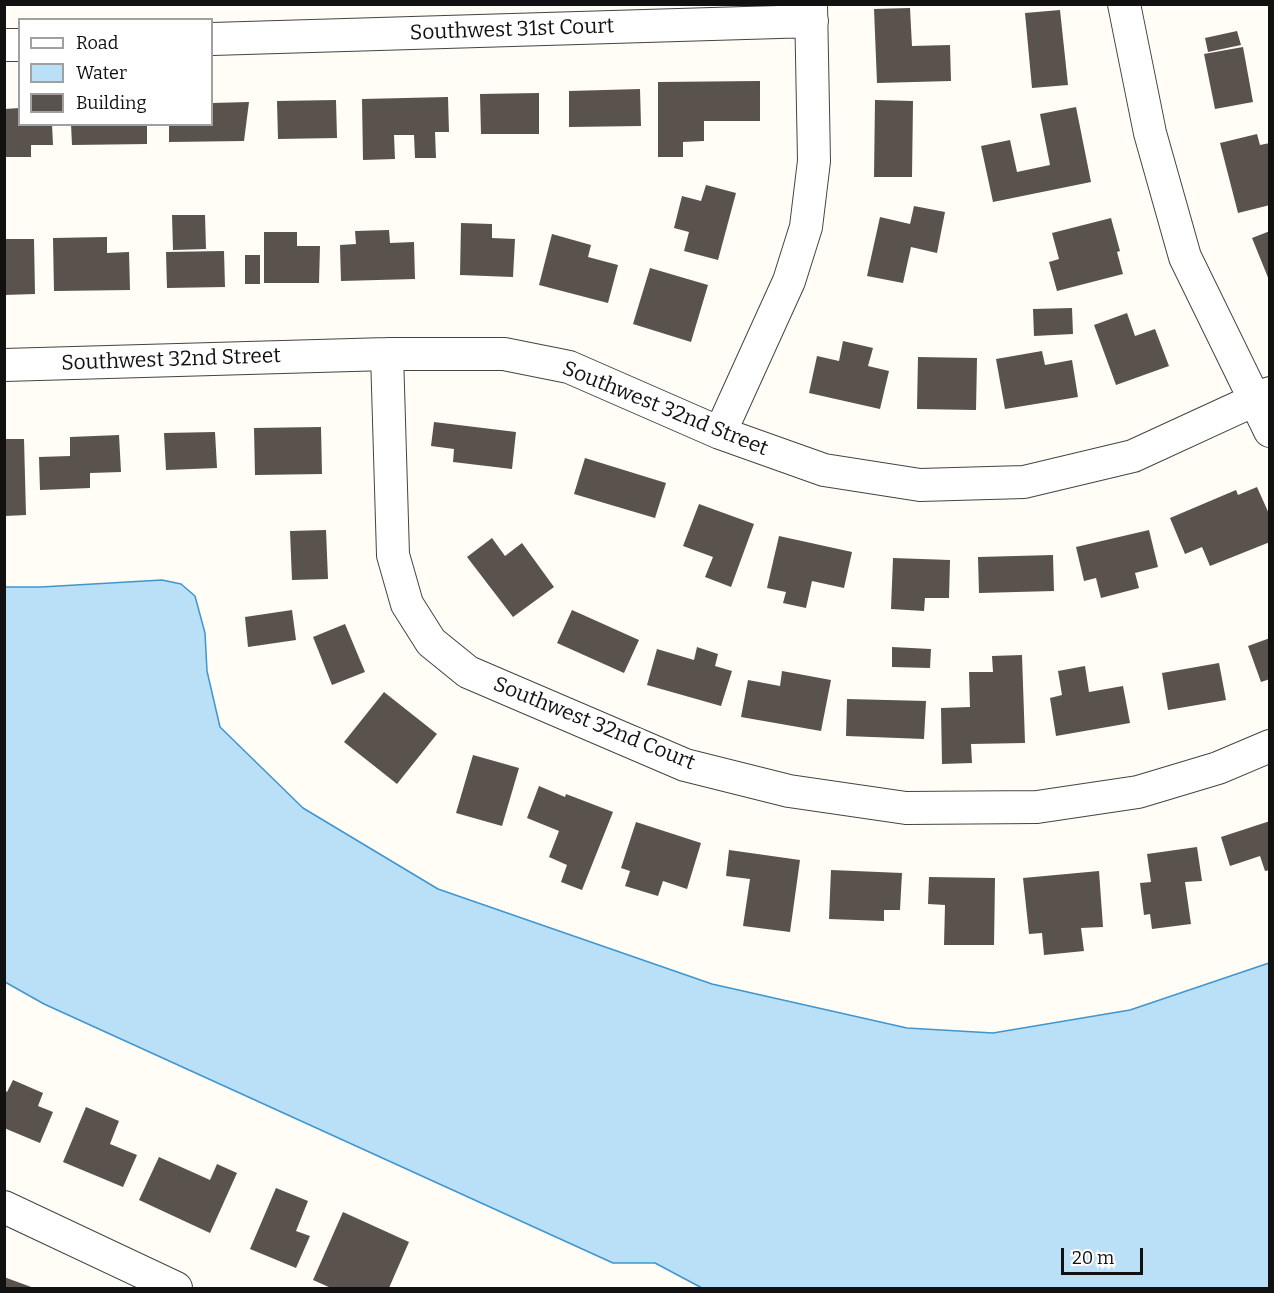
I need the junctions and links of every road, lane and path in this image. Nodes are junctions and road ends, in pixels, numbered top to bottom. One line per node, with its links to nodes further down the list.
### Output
1 (1124, 4): 6 (street)
2 (812, 13): 3 (street, Southwest 31st Court); 8 (street)
3 (213, 39)
4 (387, 354): 5 (street, Southwest 32nd Street); 8 (street, Southwest 32nd Street); 9 (street, Southwest 32nd Court)
5 (4, 365)
6 (1262, 396): 7 (street); 8 (street, Southwest 32nd Street)
7 (1269, 430)
8 (720, 434)
9 (1269, 746)
10 (4, 1207): 11 (street)
11 (176, 1288)

